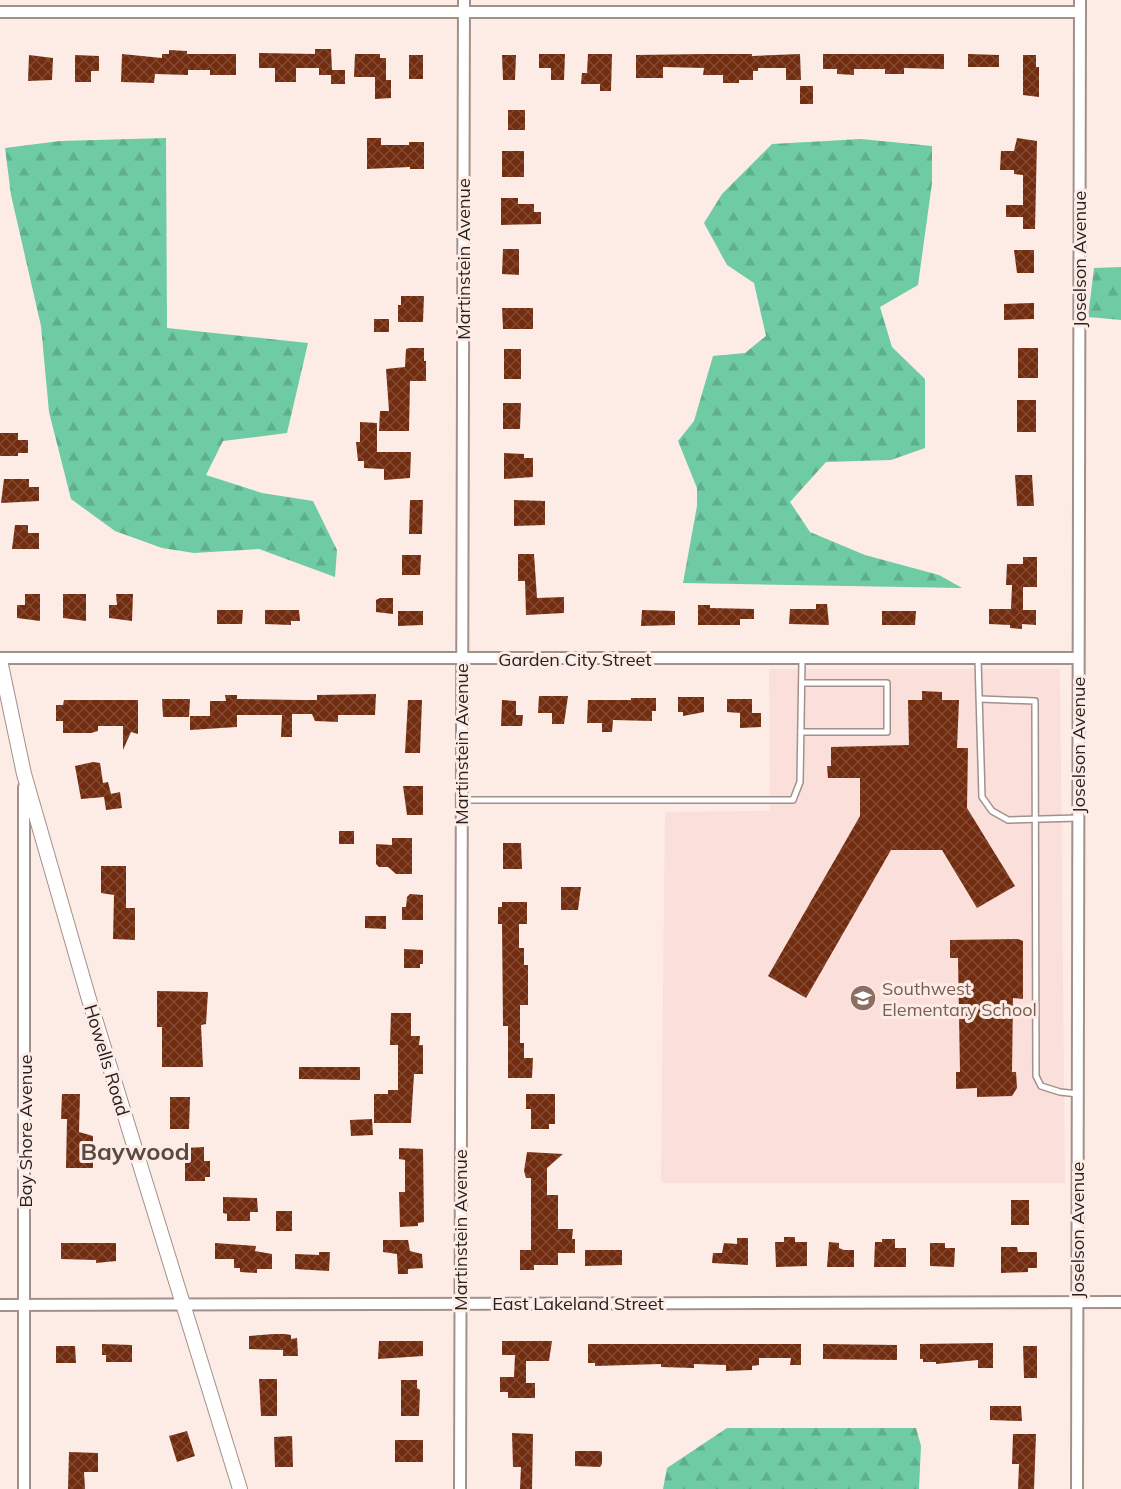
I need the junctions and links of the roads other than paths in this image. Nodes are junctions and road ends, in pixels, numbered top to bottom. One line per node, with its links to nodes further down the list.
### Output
1 (27, 0): 5 (street)
2 (464, 0): 7 (street, Martinstein Avenue)
3 (1080, 0): 6 (street, Joselson Avenue)
4 (0, 12): 5 (street)
5 (27, 12): 7 (street)
6 (1080, 12): 7 (street); 9 (street, Joselson Avenue)
7 (464, 13): 8 (street, Martinstein Avenue)
8 (462, 658): 10 (street, Garden City Street); 12 (street, Garden City Street); 17 (street, Martinstein Avenue)
9 (1078, 658): 11 (street, Garden City Street); 18 (street, Joselson Avenue)
10 (0, 659): 16 (street, Howells Road)
11 (978, 659): 12 (street, Garden City Street); 14 (lane)
12 (802, 660): 13 (lane)
13 (802, 683): 15 (lane); 15 (lane)
14 (980, 699): 19 (lane); 19 (lane)
15 (801, 732): 17 (lane)
16 (24, 774): 25 (street, Bay Shore Avenue); 26 (street, Howells Road)
17 (461, 800): 23 (street, Martinstein Avenue)
18 (1078, 818): 19 (lane); 20 (street, Joselson Avenue)
19 (1035, 819): 20 (lane)
20 (1077, 1094): 21 (street, Joselson Avenue)
21 (1077, 1302): 22 (street, East Lakeland Street); 23 (street, East Lakeland Street); 30 (street, Joselson Avenue)
22 (1121, 1302)
23 (460, 1303): 26 (street, East Lakeland Street); 29 (street, Martinstein Avenue)
24 (0, 1305): 25 (street, East Lakeland Street)
25 (24, 1305): 26 (street, East Lakeland Street); 27 (street, Bay Shore Avenue)
26 (181, 1305): 28 (street, Howells Road)
27 (24, 1489)
28 (240, 1489)
29 (460, 1489)
30 (1077, 1489)

